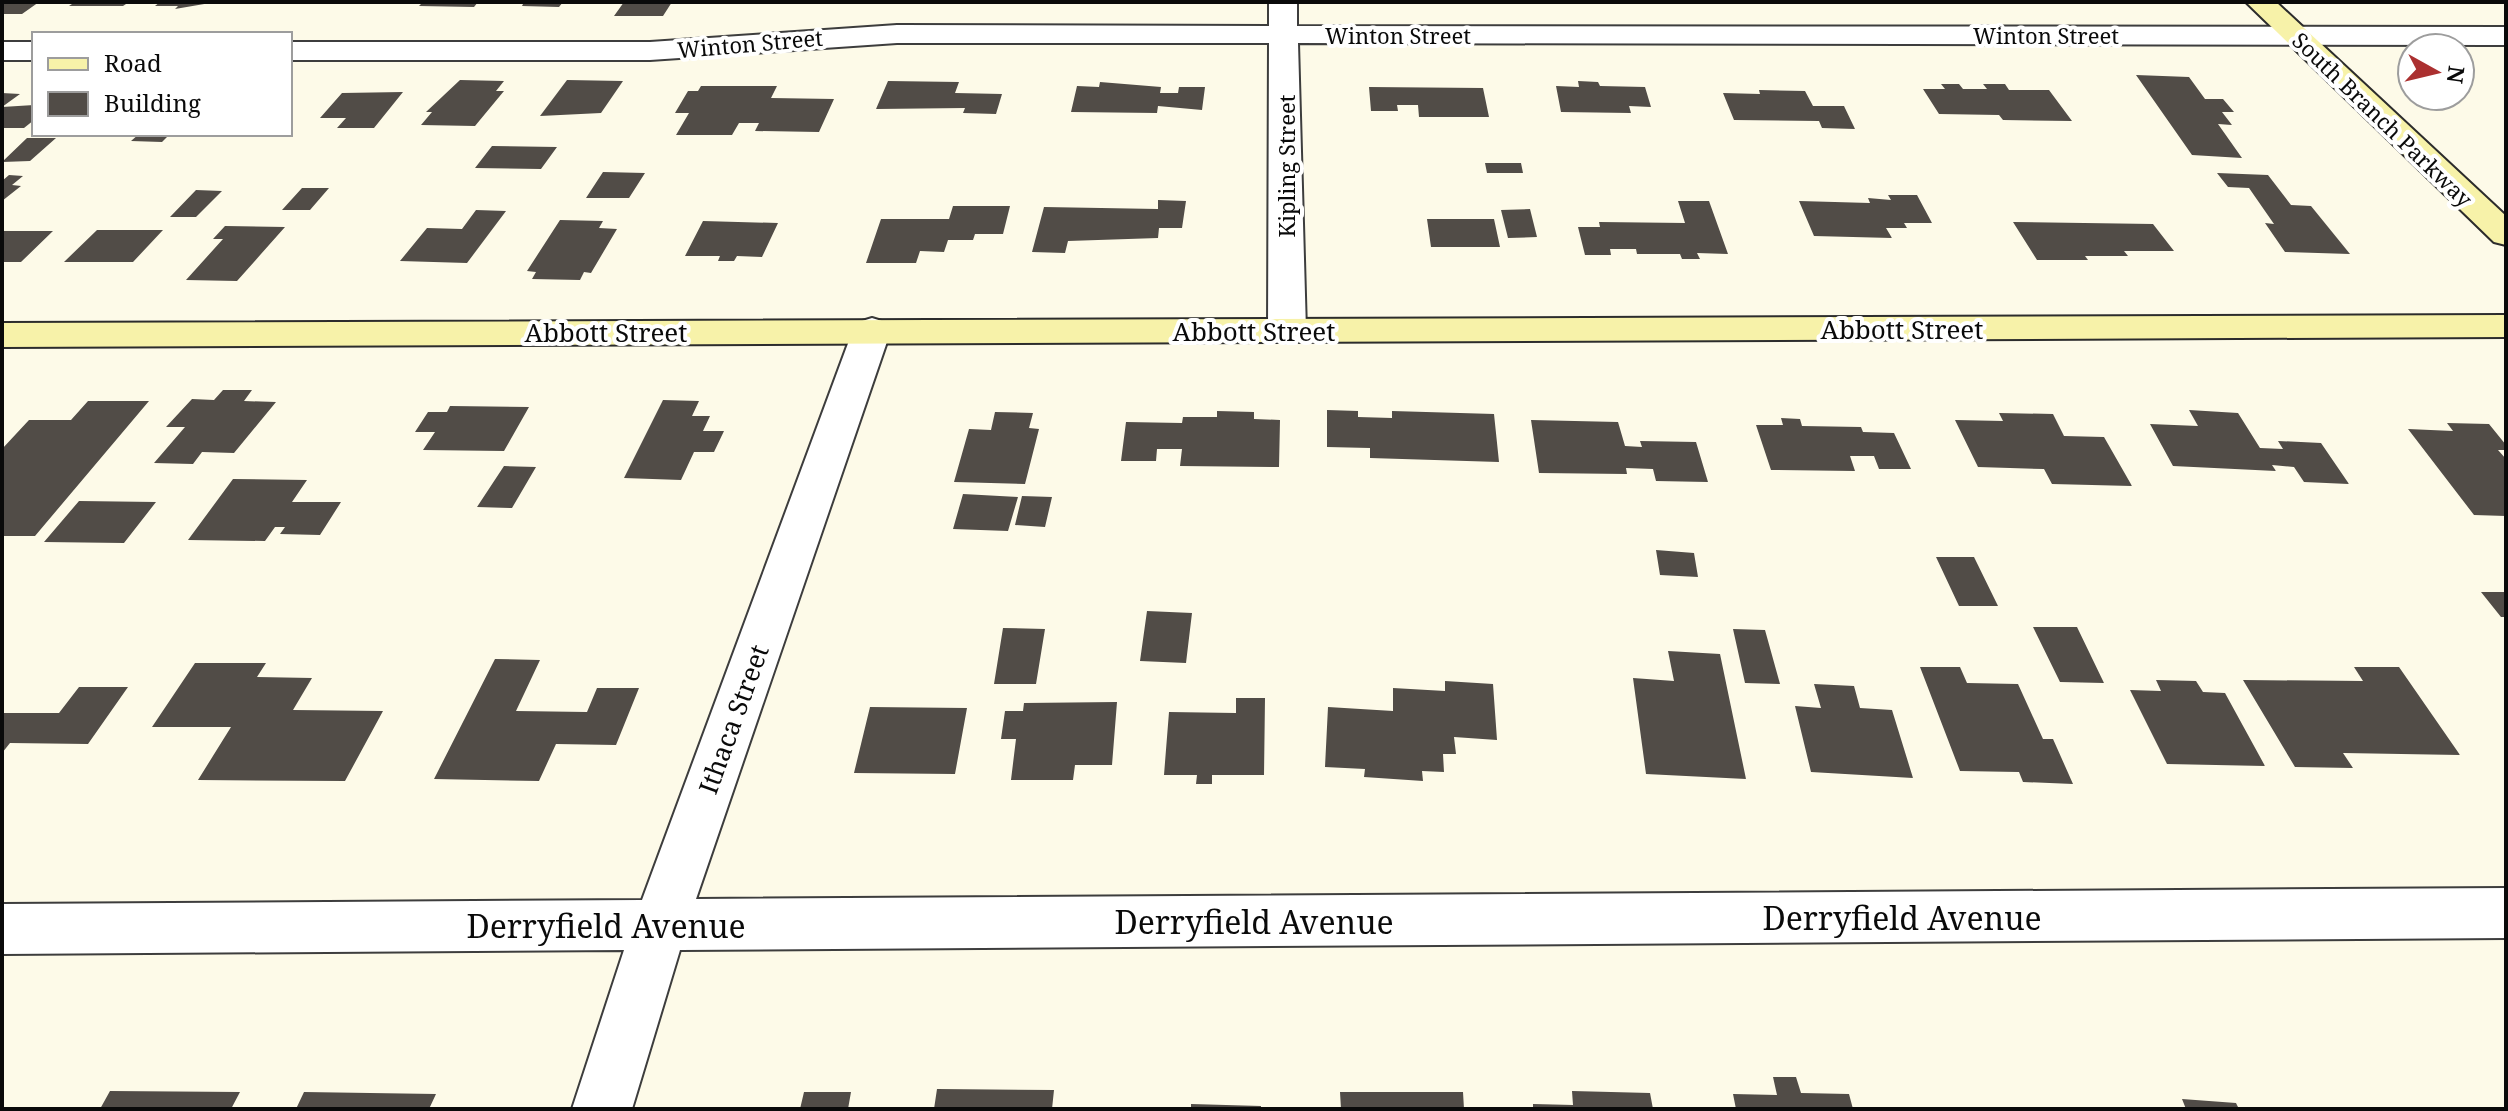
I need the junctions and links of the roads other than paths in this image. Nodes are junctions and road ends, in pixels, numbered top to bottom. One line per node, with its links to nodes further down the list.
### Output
1 (1283, 2): 4 (street, Kipling Street)
2 (2260, 2): 3 (street, South Branch Parkway)
3 (2294, 34): 4 (street, Winton Street); 5 (street, Winton Street); 9 (street, South Branch Parkway)
4 (1285, 35): 8 (street, Winton Street); 12 (street, Kipling Street)
5 (2506, 36)
6 (2, 51): 7 (street)
7 (32, 51)
8 (292, 51)
9 (2506, 235)
10 (2506, 326): 12 (street, Abbott Street)
11 (872, 330): 12 (street, Abbott Street); 13 (street, Abbott Street); 15 (street, Ithaca Street)
12 (1287, 331)
13 (2, 335)
14 (2506, 913): 15 (street, Derryfield Avenue)
15 (660, 924): 16 (street, Derryfield Avenue); 17 (street, Ithaca Street)
16 (2, 929)
17 (602, 1109)

